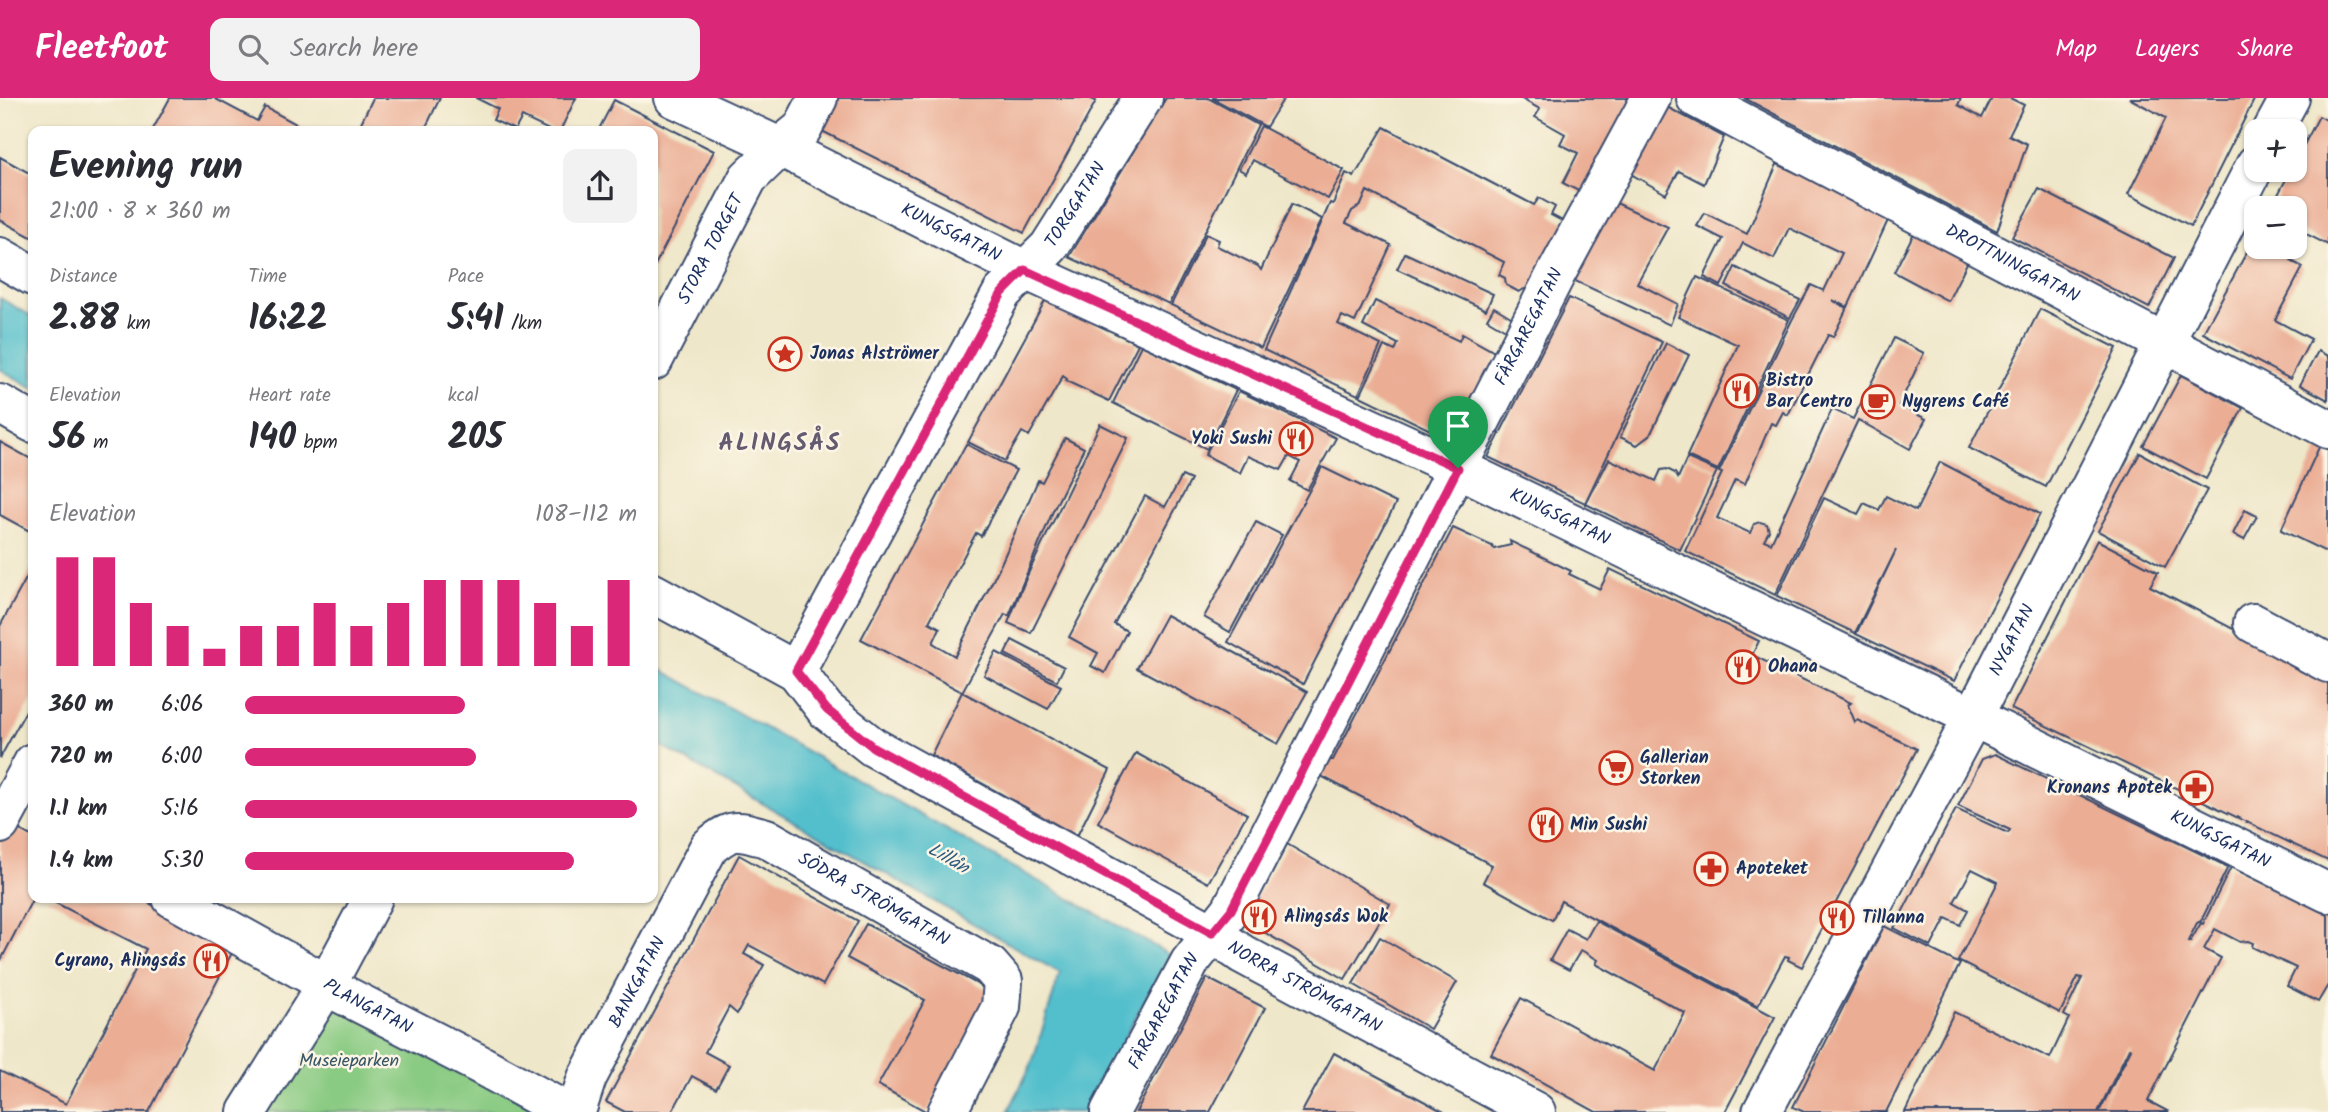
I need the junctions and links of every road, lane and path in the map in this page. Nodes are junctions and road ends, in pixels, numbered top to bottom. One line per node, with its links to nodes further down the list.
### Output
1 (674, 98): 8 (street, KUNGSGATAN)
2 (818, 98): 8 (street, STORA TORGET)
3 (1143, 98): 11 (street, TORGGATAN)
4 (1651, 98): 18 (street, FÄRGAREGATAN)
5 (1696, 98): 13 (street, DROTTNINGGATAN)
6 (2290, 98): 7 (street)
7 (2279, 119)
8 (780, 147): 11 (street, KUNGSGATAN); 14 (street, STORA TORGET)
9 (2247, 182): 13 (street, NYGATAN)
10 (0, 257): 12 (street)
11 (1025, 270): 18 (street, KUNGSGATAN); 22 (street, TORGGATAN)
12 (28, 273)
13 (2163, 344): 17 (street, DROTTNINGGATAN); 23 (street, NYGATAN)
14 (658, 351)
15 (0, 404): 16 (street)
16 (28, 420)
17 (2328, 429)
18 (1458, 468): 23 (street, KUNGSGATAN); 30 (street, FÄRGAREGATAN)
19 (658, 596): 22 (street, NORRA STRÖMGATAN)
20 (2253, 623): 21 (street)
21 (2328, 663)
22 (796, 671): 30 (street, NORRA STRÖMGATAN)
23 (1973, 717): 27 (street, KUNGSGATAN); 38 (street, NYGATAN)
24 (28, 775): 25 (street)
25 (11, 814)
26 (737, 830): 34 (street, BANKGATAN); 35 (street, SÖDRA STRÖMGATAN)
27 (2328, 892)
28 (181, 903): 31 (street, PLANGATAN)
29 (370, 903): 31 (street)
30 (1212, 933): 36 (street, FÄRGAREGATAN); 37 (street, NORRA STRÖMGATAN)
31 (327, 984): 32 (street); 33 (street, PLANGATAN)
32 (247, 1112)
33 (567, 1112)
34 (576, 1112)
35 (947, 1112)
36 (1110, 1112)
37 (1536, 1112)
38 (1762, 1112)

